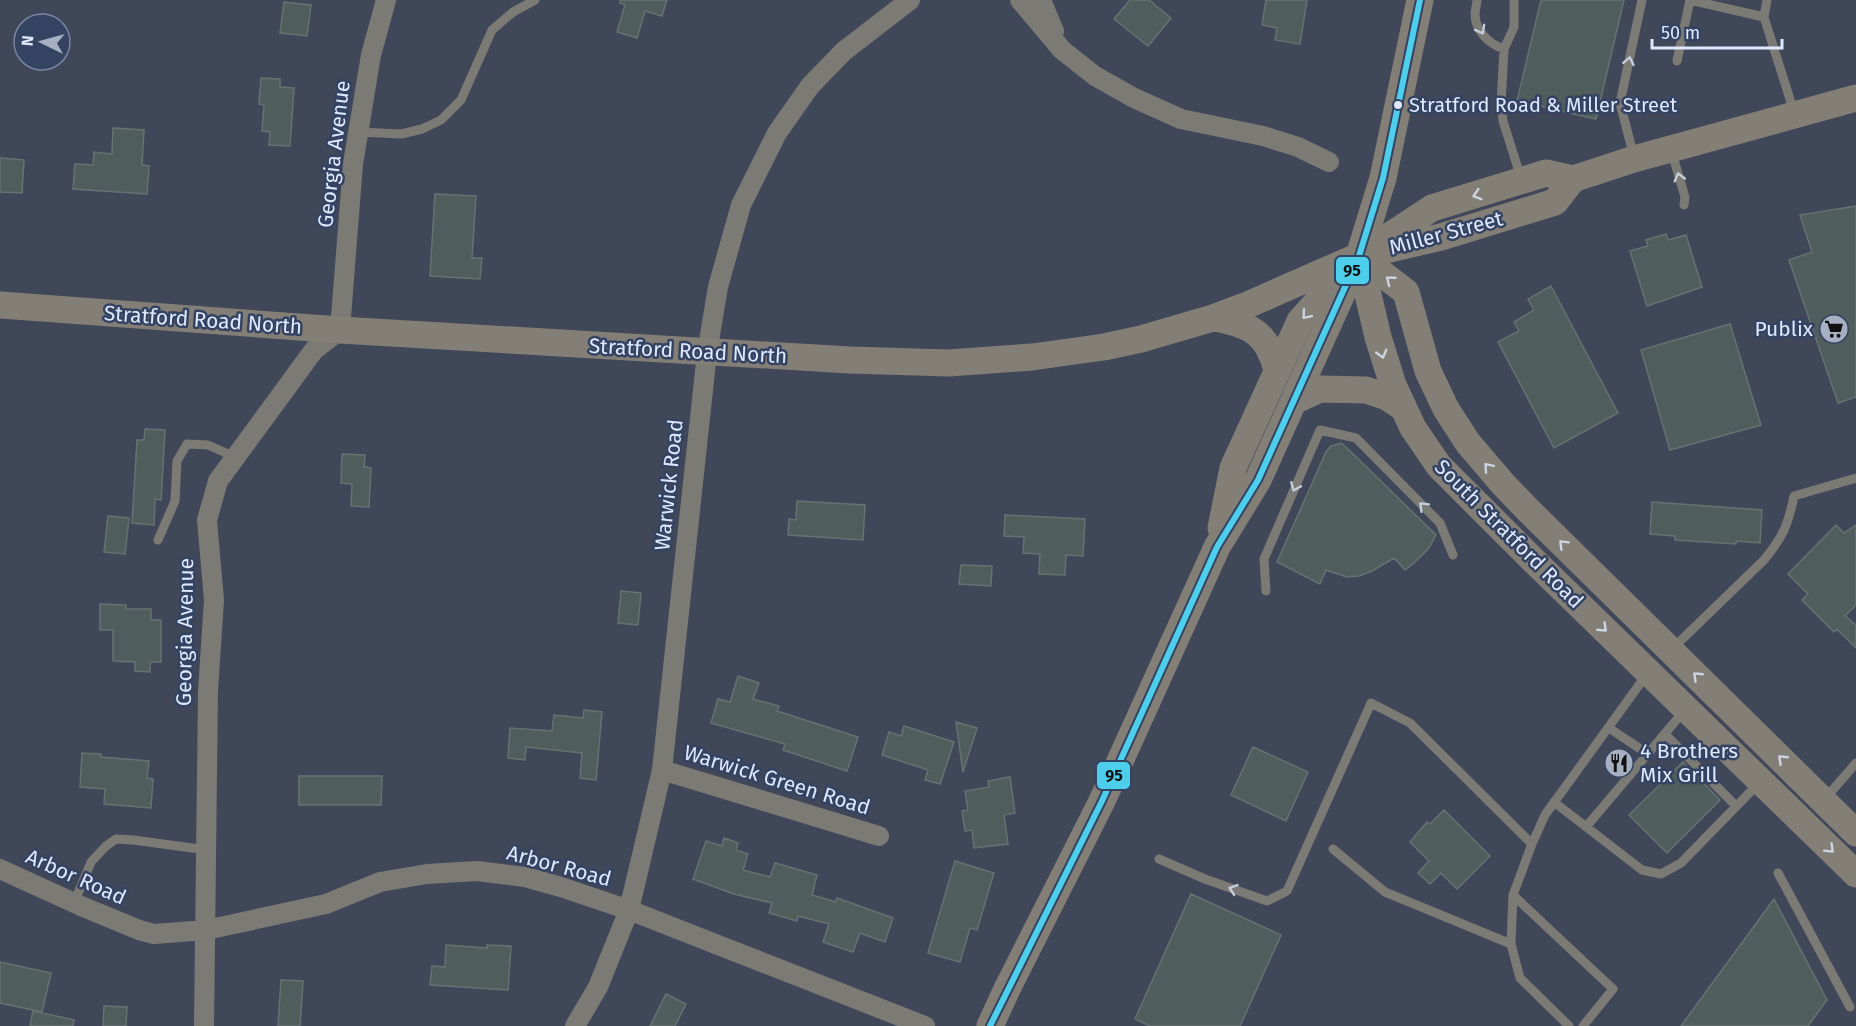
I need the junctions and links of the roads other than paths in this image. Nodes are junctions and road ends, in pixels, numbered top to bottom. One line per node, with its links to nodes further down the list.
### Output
1 (386, 0): 18 (street, Georgia Avenue)
2 (535, 0): 18 (lane)
3 (910, 0): 29 (street, Warwick Road)
4 (1020, 0): 14 (street)
5 (1041, 0): 14 (street)
6 (1420, 0): 25 (main road)
7 (1477, 0): 13 (lane, one-way to 13)
8 (1515, 0): 13 (lane)
9 (1642, 0): 20 (lane, one-way to 9)
10 (1690, 0): 12 (lane); 15 (lane)
11 (1767, 0): 12 (lane)
12 (1764, 17): 17 (lane)
13 (1504, 49): 23 (lane)
14 (1062, 50): 21 (street)
15 (1677, 61)
16 (1856, 98): 17 (main road, Miller Street)
17 (1795, 114): 19 (main road, Miller Street)
18 (358, 132): 28 (street, Georgia Avenue)
19 (1671, 149): 20 (main road, Miller Street); 24 (lane, one-way to 19)
20 (1634, 159): 22 (main road, Miller Street)
21 (1329, 162)
22 (1573, 179): 23 (main road, Miller Street); 25 (main road, Miller Street)
23 (1521, 181): 25 (main road, Miller Street, one-way to 25)
24 (1684, 205)
25 (1359, 256): 27 (main road, Stratford Road North); 30 (main road, one-way to 30); 31 (main road); 32 (main road, South Stratford Road, one-way to 32); 39 (main road, South Stratford Road, one-way to 25)
26 (0, 305): 28 (main road, Stratford Road North)
27 (1213, 318): 29 (main road, Stratford Road North); 30 (main road)
28 (340, 330): 29 (main road, Stratford Road North); 33 (street, Georgia Avenue)
29 (707, 353): 46 (street, Warwick Road)
30 (1277, 371): 36 (main road)
31 (1294, 401): 32 (main road); 36 (main road)
32 (1402, 407): 40 (main road, South Stratford Road, one-way to 40)
33 (235, 457): 35 (lane); 57 (street, Georgia Avenue)
34 (1856, 478): 39 (lane)
35 (158, 540)
36 (1217, 547): 71 (main road)
37 (1453, 555): 38 (lane, one-way to 38)
38 (1266, 591)
39 (1671, 650): 40 (main road); 48 (main road, South Stratford Road, one-way to 39)
40 (1648, 672): 41 (main road, South Stratford Road); 42 (lane)
41 (1686, 709): 43 (lane); 47 (main road, South Stratford Road)
42 (1609, 728): 44 (lane); 49 (lane)
43 (1665, 734): 44 (lane); 50 (lane)
44 (1648, 754): 52 (lane)
45 (1856, 764): 48 (lane)
46 (662, 770): 54 (street, Warwick Green Road); 64 (street, Warwick Road)
47 (1761, 782): 50 (lane); 51 (main road, South Stratford Road)
48 (1824, 800): 51 (main road); 53 (main road, South Stratford Road)
49 (1554, 802): 52 (lane); 55 (lane)
50 (1737, 806): 52 (lane)
51 (1804, 824): 61 (main road, South Stratford Road, one-way to 61)
52 (1586, 827)
53 (1856, 832)
54 (879, 836)
55 (1532, 844): 58 (lane, one-way to 58); 62 (lane)
56 (1333, 849): 66 (lane)
57 (207, 850): 63 (lane); 65 (street, Georgia Avenue)
58 (1159, 859)
59 (0, 869): 63 (street, Arbor Road)
60 (1778, 873): 67 (lane)
61 (1856, 874)
62 (1513, 895): 66 (lane); 73 (lane)
63 (74, 903): 65 (street, Arbor Road)
64 (629, 910): 65 (street, Arbor Road); 69 (street, Warwick Road); 70 (street, Arbor Road)
65 (206, 930): 68 (street, Georgia Avenue)
66 (1511, 944): 72 (lane)
67 (1850, 1007)
68 (204, 1026)
69 (575, 1026)
70 (925, 1026)
71 (990, 1026)
72 (1569, 1026)
73 (1583, 1026)

